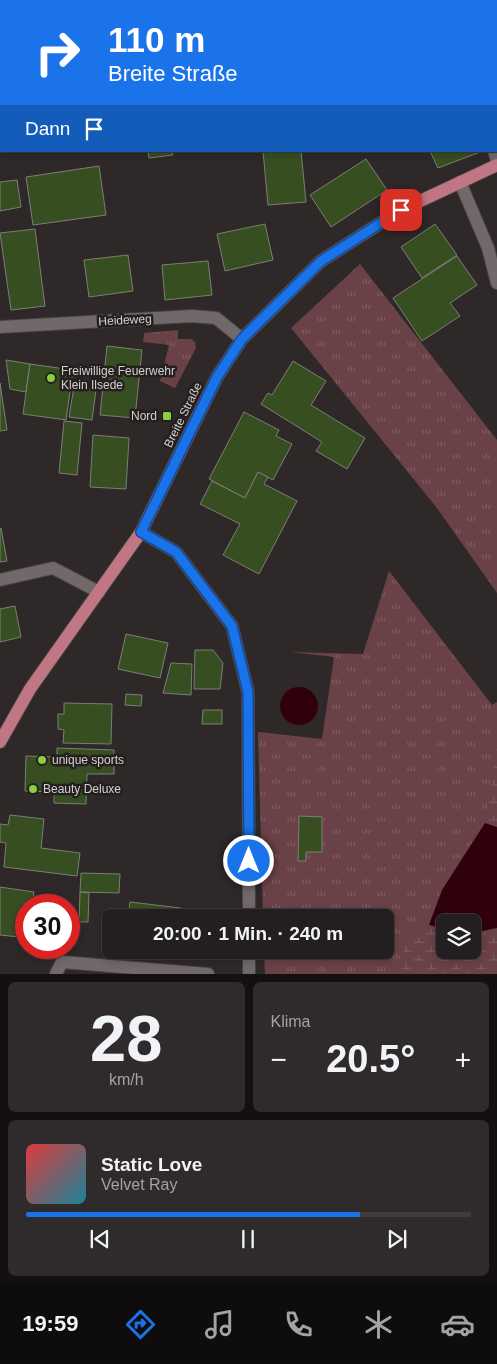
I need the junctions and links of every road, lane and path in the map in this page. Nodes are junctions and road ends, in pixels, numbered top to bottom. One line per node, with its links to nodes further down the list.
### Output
1 (497, 163): 2 (main road, Breite Straße)
2 (460, 182): 3 (street); 5 (main road, Breite Straße)
3 (497, 283)
4 (0, 327): 5 (street, Heideweg)
5 (242, 339): 6 (main road, Breite Straße)
6 (141, 532): 8 (main road, Breite Straße); 10 (street)
7 (0, 580): 8 (street)
8 (99, 592): 9 (main road, Breite Straße)
9 (0, 742)
10 (249, 909)
11 (249, 959): 14 (street)
12 (56, 974): 13 (street)
13 (208, 974)
14 (249, 974)

